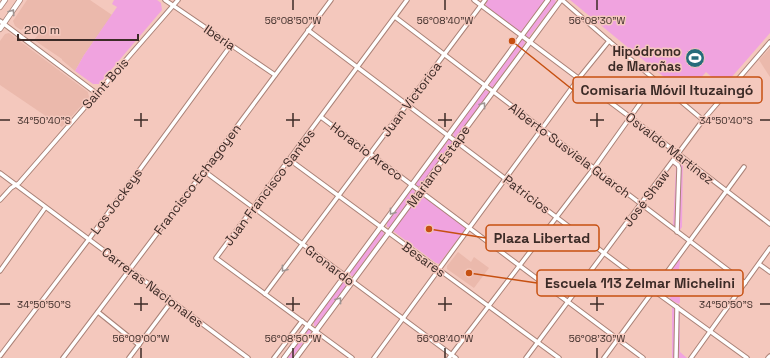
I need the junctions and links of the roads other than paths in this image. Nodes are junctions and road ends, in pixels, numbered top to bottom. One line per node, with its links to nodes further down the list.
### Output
1 (5, 0): 13 (main road)
2 (20, 0): 15 (main road, one-way to 2)
3 (165, 0): 11 (street, Iberia)
4 (178, 0): 11 (street, Saint Bois)
5 (331, 0): 17 (street, Francisco Echagoyen)
6 (407, 0): 14 (street, Juan Francisco Santos)
7 (474, 0): 12 (street, Osvaldo Martínez)
8 (485, 0): 12 (street, Juan Victorica)
9 (548, 0): 18 (street, Mariano Estape)
10 (561, 0): 19 (street); 20 (street, Mariano Estape)
11 (173, 5): 22 (street, Iberia); 30 (street, Saint Bois)
12 (481, 5): 18 (street, Osvaldo Martínez); 23 (street, Juan Victorica)
13 (0, 7)
14 (395, 17): 23 (street, Alberto Susviela Guarch); 24 (street, Juan Francisco Santos)
15 (2, 22): 16 (main road); 30 (street)
16 (0, 29)
17 (308, 30): 24 (street, Patricios); 25 (street, Francisco Echagoyen)
18 (521, 36): 20 (street, Osvaldo Martínez); 28 (street, Mariano Estape)
19 (608, 41): 26 (street); 27 (street)
20 (529, 42): 26 (street, Osvaldo Martínez); 29 (street, Mariano Estape)
21 (770, 42): 34 (street, José Shaw)
22 (231, 46): 25 (street, Iberia); 62 (street, Los Jockeys)
23 (445, 54): 28 (street, Alberto Susviela Guarch); 31 (street, Juan Victorica)
24 (358, 68): 31 (street, Patricios); 32 (street, Juan Francisco Santos)
25 (275, 75): 44 (street, Francisco Echagoyen)
26 (579, 78): 33 (street, Osvaldo Martínez); 35 (street)
27 (656, 81): 33 (street); 34 (street)
28 (485, 85): 29 (street, Alberto Susviela Guarch); 36 (street, Mariano Estape)
29 (493, 91): 35 (street, Alberto Susviela Guarch); 37 (street, Mariano Estape, one-way to 29)
30 (96, 93): 47 (street, Saint Bois)
31 (407, 105): 36 (street, Patricios); 38 (street, Juan Victorica)
32 (321, 117): 38 (street, Horacio Areco); 40 (street, Juan Francisco Santos)
33 (630, 117): 39 (street, Osvaldo Martínez); 43 (street)
34 (703, 120): 39 (street, José Shaw)
35 (542, 129): 43 (street, Alberto Susviela Guarch); 46 (street)
36 (448, 135): 37 (street, Patricios); 48 (street, Mariano Estape)
37 (456, 141): 46 (street, Patricios); 49 (street, Mariano Estape)
38 (370, 154): 48 (street, Horacio Areco); 51 (street, Juan Victorica)
39 (679, 154): 41 (street, José Shaw); 50 (street, Osvaldo Martínez)
40 (290, 160): 51 (street, Besares); 54 (street, Juan Francisco Santos)
41 (674, 162): 53 (street, José Shaw); 60 (street)
42 (744, 167): 50 (street)
43 (594, 168): 53 (street, Alberto Susviela Guarch); 56 (street)
44 (204, 171): 54 (street, Gronardo); 69 (street, Francisco Echagoyen)
45 (0, 173): 47 (street, Carreras Nacionales)
46 (506, 178): 56 (street, Patricios); 59 (street)
47 (15, 185): 52 (street, Saint Bois); 55 (street, Carreras Nacionales)
48 (412, 185): 49 (street, Horacio Areco); 58 (street, Mariano Estape, one-way to 58)
49 (420, 191): 59 (street, Horacio Areco); 61 (street, Mariano Estape)
50 (726, 191): 57 (street, Osvaldo Martínez); 63 (street)
51 (339, 196): 58 (street, Besares); 64 (street, Juan Victorica)
52 (0, 200)
53 (642, 204): 60 (street, Alberto Susviela Guarch); 66 (street, José Shaw)
54 (253, 207): 64 (street, Gronardo); 77 (street, Juan Francisco Santos)
55 (45, 208): 62 (street, Carreras Nacionales); 71 (street)
56 (556, 217): 66 (street, Patricios); 68 (street)
57 (770, 224)
58 (380, 226): 61 (street, Besares); 73 (street, Mariano Estape)
59 (469, 227): 68 (street, Horacio Areco); 70 (street)
60 (678, 232): 63 (street, Alberto Susviela Guarch)
61 (389, 233): 70 (street, Besares); 74 (street, Mariano Estape)
62 (88, 239): 69 (street, Carreras Nacionales); 91 (street, Los Jockeys)
63 (689, 240): 75 (street, Alberto Susviela Guarch); 76 (street)
64 (303, 244): 73 (street, Gronardo); 77 (street, Juan Victorica, one-way to 77)
65 (770, 248): 67 (street)
66 (605, 254): 76 (street, Patricios); 79 (street, José Shaw)
67 (759, 264): 72 (street); 75 (street)
68 (519, 266): 79 (street, Horacio Areco); 80 (street)
69 (129, 270): 78 (street, Carreras Nacionales); 82 (street, Francisco Echagoyen)
70 (439, 270): 80 (street, Besares); 83 (street)
71 (0, 271)
72 (770, 272)
73 (345, 275): 74 (street, Gronardo); 85 (street, Mariano Estape)
74 (353, 281): 83 (street, Gronardo); 86 (street, Mariano Estape, one-way to 74)
75 (745, 283): 87 (street)
76 (653, 290): 81 (street, Patricios); 88 (street)
77 (265, 294): 84 (street)
78 (172, 302): 90 (street); 95 (street, Carreras Nacionales)
79 (568, 302): 88 (street, Horacio Areco); 89 (street, José Shaw)
80 (489, 306): 89 (street, Besares); 92 (street)
81 (677, 308): 87 (street, Patricios); 106 (street)
82 (98, 312): 90 (street); 93 (street, Francisco Echagoyen)
83 (403, 318): 92 (street, Gronardo); 100 (street)
84 (302, 321): 85 (street); 96 (street)
85 (308, 325): 86 (street); 97 (street, Mariano Estape)
86 (316, 331): 98 (street, Mariano Estape); 99 (street)
87 (710, 331): 107 (street); 108 (street, Patricios)
88 (618, 338): 104 (street); 105 (street, Horacio Areco)
89 (538, 342): 102 (street, José Shaw); 103 (street, Besares)
90 (139, 345): 94 (street)
91 (0, 356)
92 (450, 356): 101 (street, Gronardo)
93 (63, 358)
94 (129, 358)
95 (248, 358)
96 (274, 358)
97 (284, 358)
98 (296, 358)
99 (352, 358)
100 (374, 358)
101 (456, 358)
102 (526, 358)
103 (559, 358)
104 (604, 358)
105 (643, 358)
106 (676, 358)
107 (691, 358)
108 (747, 358)

